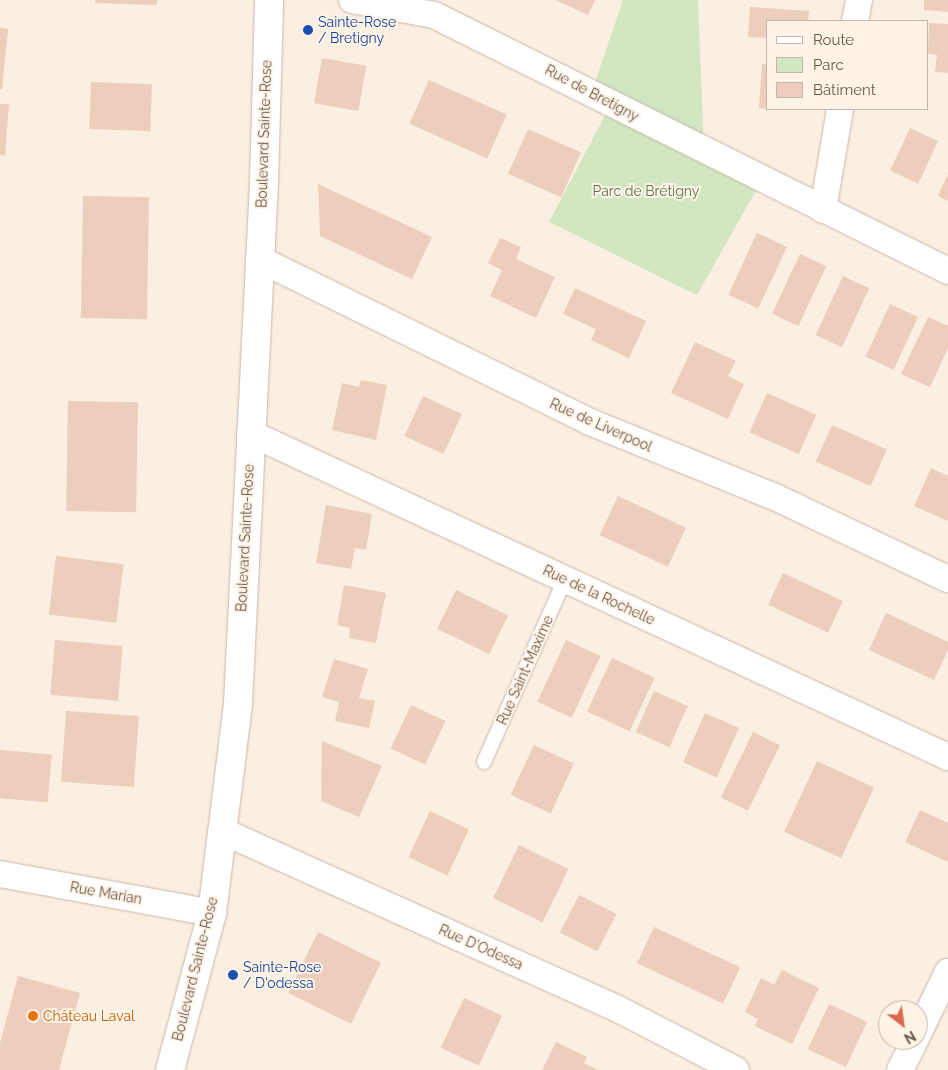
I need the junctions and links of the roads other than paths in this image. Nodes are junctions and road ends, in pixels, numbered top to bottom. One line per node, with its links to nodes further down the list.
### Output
1 (269, 0): 7 (street, Boulevard Sainte-Rose)
2 (352, 0): 6 (street, Rue de Bretigny)
3 (859, 0): 4 (street)
4 (855, 20)
5 (840, 110): 6 (street)
6 (823, 210): 8 (street, Rue de Bretigny)
7 (259, 259): 9 (street, Boulevard Sainte-Rose); 11 (street, Rue de Liverpool)
8 (948, 271)
9 (250, 433): 10 (street, Rue de la Rochelle); 14 (street, Boulevard Sainte-Rose)
10 (565, 578): 12 (street, Rue de la Rochelle); 13 (lane, Rue Saint-Maxime)
11 (948, 579)
12 (948, 757)
13 (484, 762)
14 (222, 831): 16 (street, Boulevard Sainte-Rose); 21 (street, Rue D'Odessa)
15 (0, 874): 16 (street, Rue Marian)
16 (212, 913): 20 (street, Boulevard Sainte-Rose)
17 (948, 972): 18 (street)
18 (928, 1013)
19 (910, 1050): 22 (street)
20 (170, 1070)
21 (736, 1070)
22 (900, 1070)

